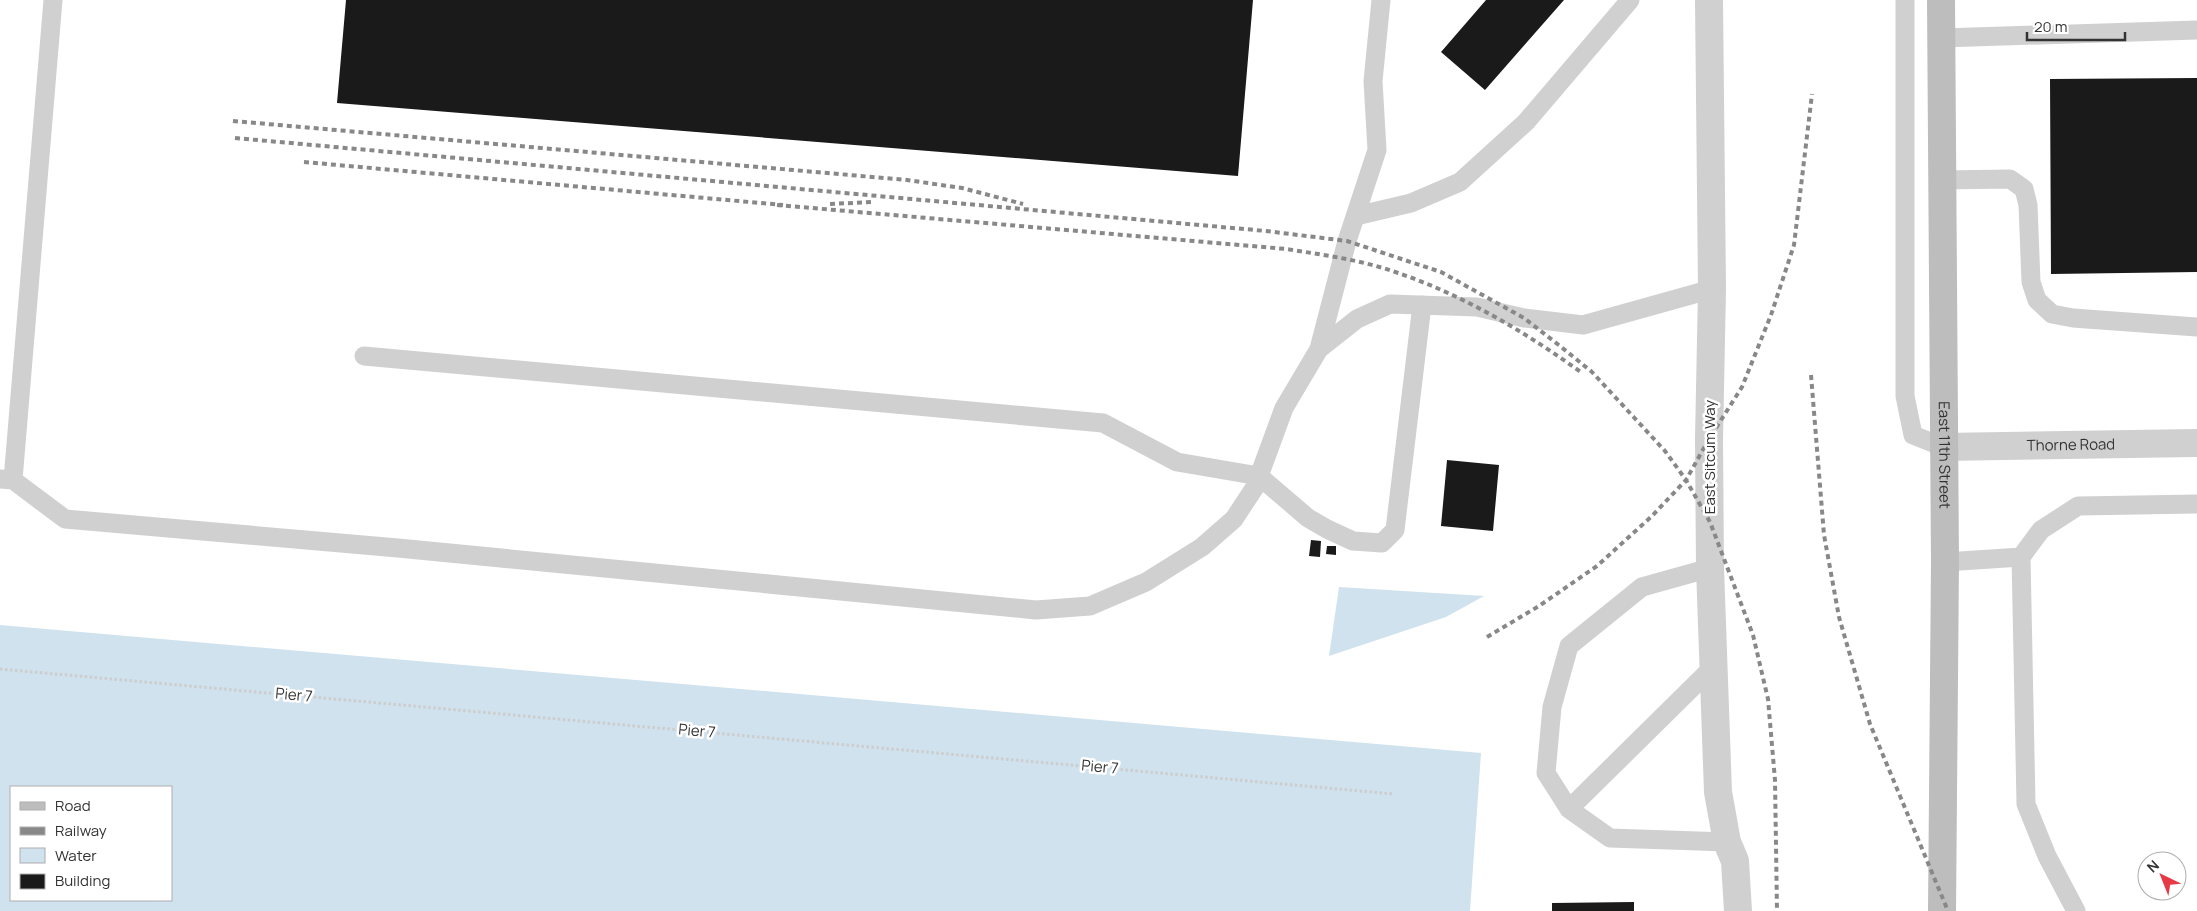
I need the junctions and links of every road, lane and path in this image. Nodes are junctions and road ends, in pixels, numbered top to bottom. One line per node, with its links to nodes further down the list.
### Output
1 (53, 0): 19 (lane)
2 (1381, 0): 10 (lane)
3 (1630, 0): 10 (lane)
4 (1709, 0): 11 (street, East Sitcum Way)
5 (1905, 0): 17 (lane)
6 (1941, 0): 8 (street, East 11th Street)
7 (2197, 30): 8 (lane)
8 (1941, 38): 9 (street, East 11th Street)
9 (1941, 180): 13 (lane); 17 (street, East 11th Street)
10 (1356, 216): 14 (lane)
11 (1712, 290): 12 (lane); 23 (street, East Sitcum Way)
12 (1422, 305): 14 (lane); 18 (lane)
13 (2197, 327)
14 (1319, 349): 18 (lane)
15 (364, 356): 18 (lane)
16 (2197, 443): 17 (street, Thorne Road)
17 (1943, 447): 22 (street, East 11th Street)
18 (1259, 476): 19 (lane)
19 (6, 480)
20 (2197, 504): 21 (lane)
21 (2021, 557): 22 (lane); 31 (lane)
22 (1945, 562): 30 (street, East 11th Street)
23 (1710, 568): 24 (street, East Sitcum Way); 27 (lane)
24 (1714, 666): 27 (lane); 28 (street, East Sitcum Way)
25 (0, 669): 26 (path, Pier 7)
26 (1394, 794)
27 (1569, 809): 28 (lane)
28 (1727, 842): 29 (street, East Sitcum Way)
29 (1738, 911)
30 (1942, 911)
31 (2076, 911)

